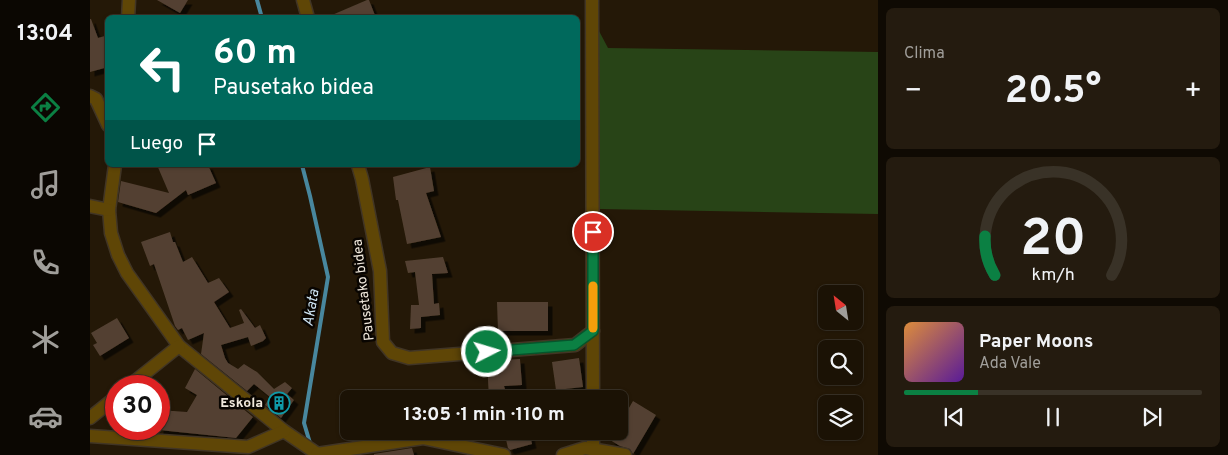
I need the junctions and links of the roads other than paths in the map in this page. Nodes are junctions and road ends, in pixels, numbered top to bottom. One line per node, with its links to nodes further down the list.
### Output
1 (129, 0): 4 (street)
2 (303, 0): 5 (street)
3 (592, 0): 12 (street)
4 (128, 15)
5 (307, 15)
6 (90, 96): 7 (street)
7 (105, 118)
8 (115, 167): 11 (street)
9 (359, 167): 12 (street, Pausetako bidea)
10 (90, 206): 11 (street)
11 (109, 210): 13 (street)
12 (593, 331): 15 (street)
13 (179, 346): 14 (street); 18 (street)
14 (143, 375)
15 (593, 390)
16 (105, 405): 17 (street)
17 (90, 418)
18 (284, 431): 19 (street); 22 (street)
19 (90, 436)
20 (593, 440): 21 (street)
21 (594, 450): 24 (street); 25 (street)
22 (318, 454): 23 (street)
23 (504, 455)
24 (563, 455)
25 (625, 455)

